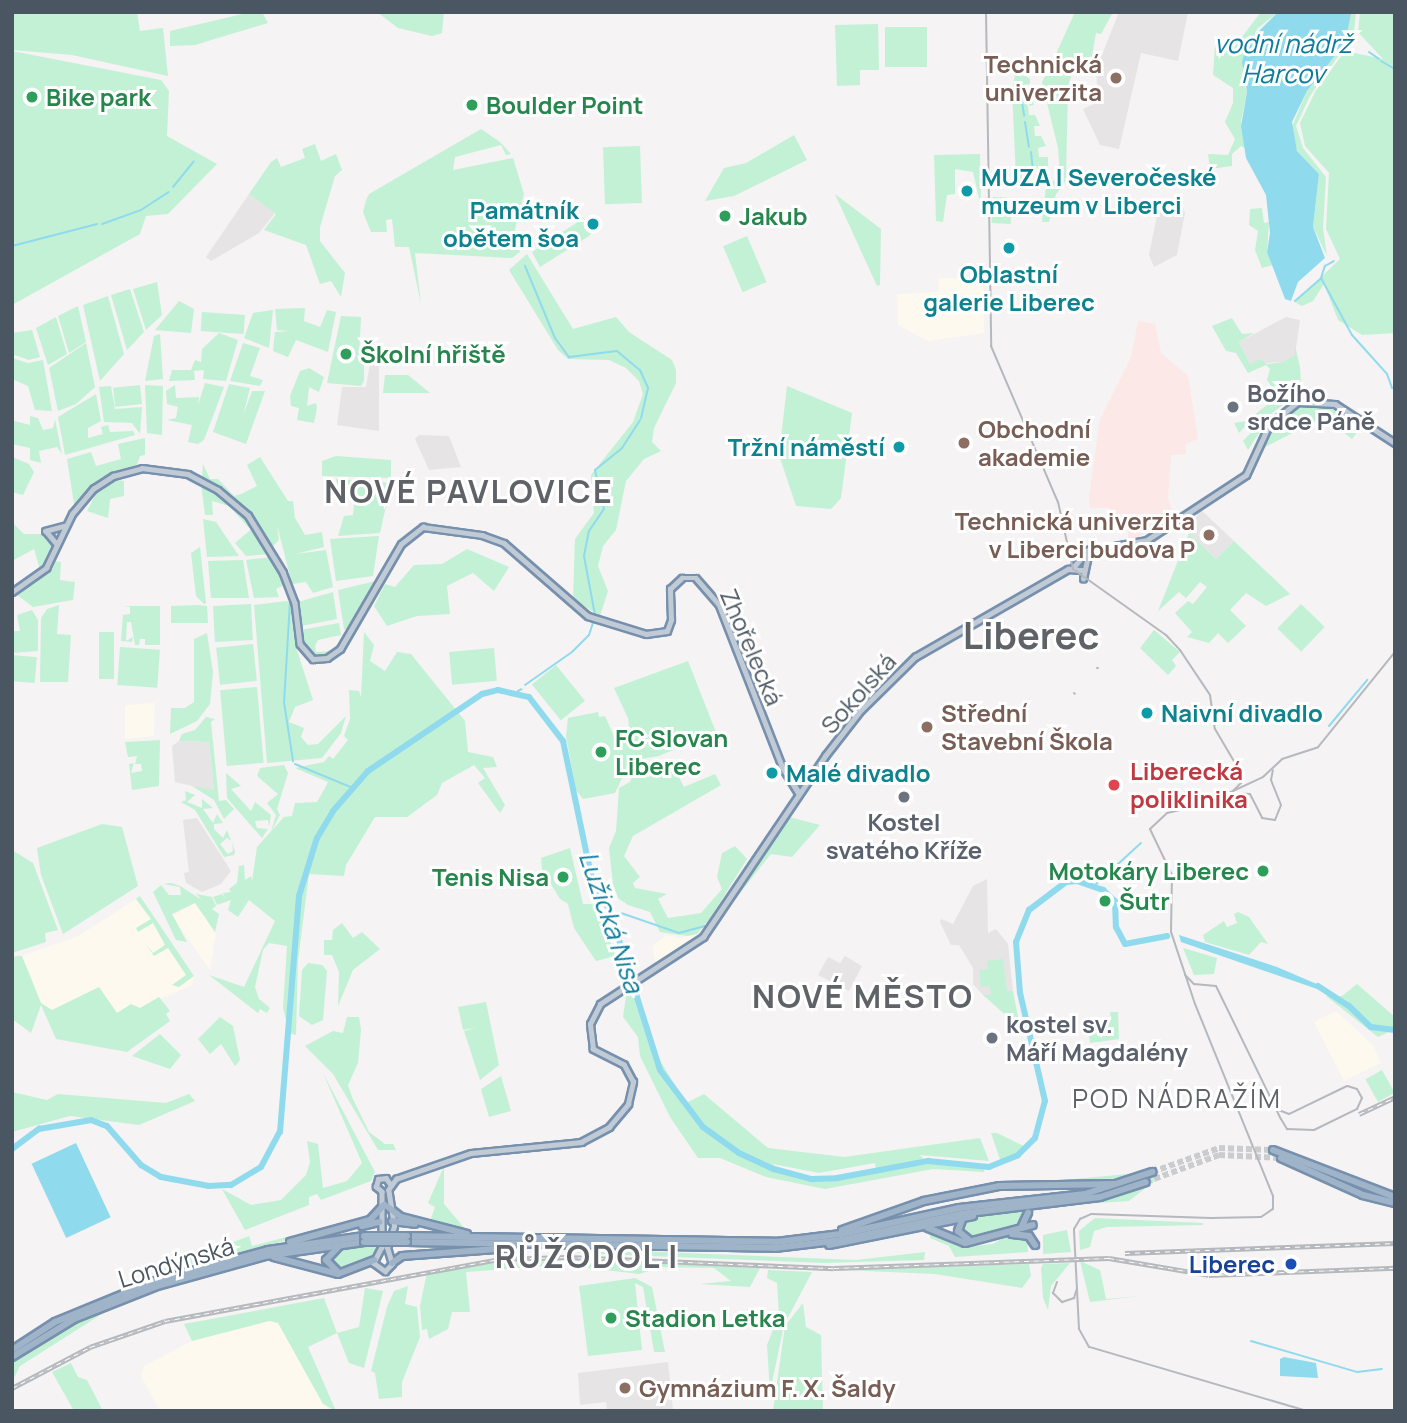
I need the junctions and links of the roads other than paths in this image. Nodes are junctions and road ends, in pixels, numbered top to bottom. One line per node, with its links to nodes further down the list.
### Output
1 (1395, 443): 4 (main road)
2 (65, 526): 3 (main road); 3 (main road); 7 (main road, Zhořelecká)
3 (57, 544): 6 (main road)
4 (1087, 551): 5 (main road); 5 (main road)
5 (1073, 568): 8 (main road, Sokolská)
6 (12, 592)
7 (782, 764): 9 (main road, Zhořelecká); 10 (main road, Zhořelecká)
8 (810, 775): 9 (main road); 11 (main road, Sokolská)
9 (791, 776): 11 (main road, Zhořelecká)
10 (790, 783): 11 (main road, Zhořelecká); 12 (main road)
11 (798, 792): 12 (main road, Sokolská)
12 (783, 811): 21 (main road)
13 (1273, 1150): 18 (highway)
14 (1281, 1158): 20 (highway)
15 (1152, 1172): 17 (highway)
16 (1146, 1182): 19 (highway)
17 (1124, 1184): 19 (highway); 32 (highway)
18 (1395, 1197)
19 (1043, 1201): 22 (highway)
20 (1395, 1203)
21 (386, 1206): 25 (main road); 26 (main road); 28 (highway); 30 (highway)
22 (1003, 1206): 24 (highway); 32 (highway); 38 (highway)
23 (1028, 1213): 31 (highway)
24 (963, 1219): 29 (highway); 36 (highway)
25 (391, 1220): 26 (main road); 28 (highway); 45 (main road)
26 (381, 1221): 30 (highway); 44 (main road)
27 (1033, 1225): 31 (highway)
28 (431, 1226): 33 (highway)
29 (925, 1227): 36 (highway); 38 (highway)
30 (346, 1228): 43 (highway)
31 (1006, 1234): 36 (highway); 41 (highway)
32 (823, 1237): 40 (highway)
33 (486, 1238): 35 (highway); 42 (highway)
34 (364, 1239): 35 (highway, bridge); 37 (highway, Londýnská); 43 (highway, Londýnská)
35 (407, 1239): 39 (highway)
36 (977, 1241)
37 (351, 1243): 43 (highway, Londýnská); 48 (highway)
38 (817, 1244): 40 (highway)
39 (533, 1245): 42 (highway); 45 (highway)
40 (776, 1245): 42 (highway)
41 (1035, 1245)
42 (744, 1246)
43 (267, 1253): 48 (highway); 49 (highway, Londýnská); 50 (highway, Londýnská)
44 (374, 1260): 46 (highway); 47 (main road)
45 (392, 1263): 47 (main road)
46 (363, 1268): 47 (highway); 48 (highway)
47 (377, 1269)
48 (344, 1273)
49 (12, 1350)
50 (12, 1357)

